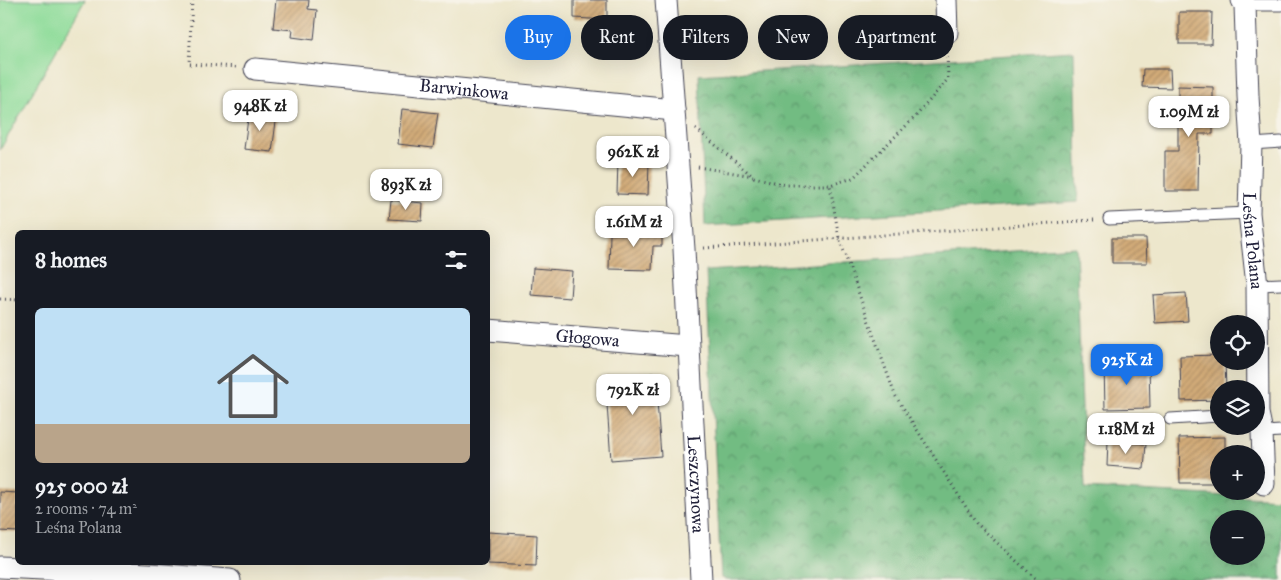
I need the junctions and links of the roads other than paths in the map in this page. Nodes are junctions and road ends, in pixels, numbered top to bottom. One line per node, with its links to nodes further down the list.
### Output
1 (666, 0): 7 (street, Leszczynowa)
2 (946, 0): 5 (street)
3 (1244, 3): 4 (lane); 9 (street, Leśna Polana)
4 (1281, 5)
5 (946, 15)
6 (255, 69): 7 (street, Barwinkowa)
7 (674, 110): 15 (street, Leszczynowa)
8 (1281, 142): 9 (lane)
9 (1251, 144): 10 (street, Leśna Polana)
10 (1249, 213): 11 (lane); 13 (street, Leśna Polana)
11 (1109, 219)
12 (1281, 284): 13 (lane)
13 (1257, 285): 16 (street, Leśna Polana)
14 (490, 330): 15 (street, Głogowa)
15 (688, 346): 21 (street, Leszczynowa)
16 (1262, 380)
17 (1210, 417): 18 (lane)
18 (1170, 419)
19 (0, 567): 20 (street)
20 (230, 580)
21 (701, 580)

